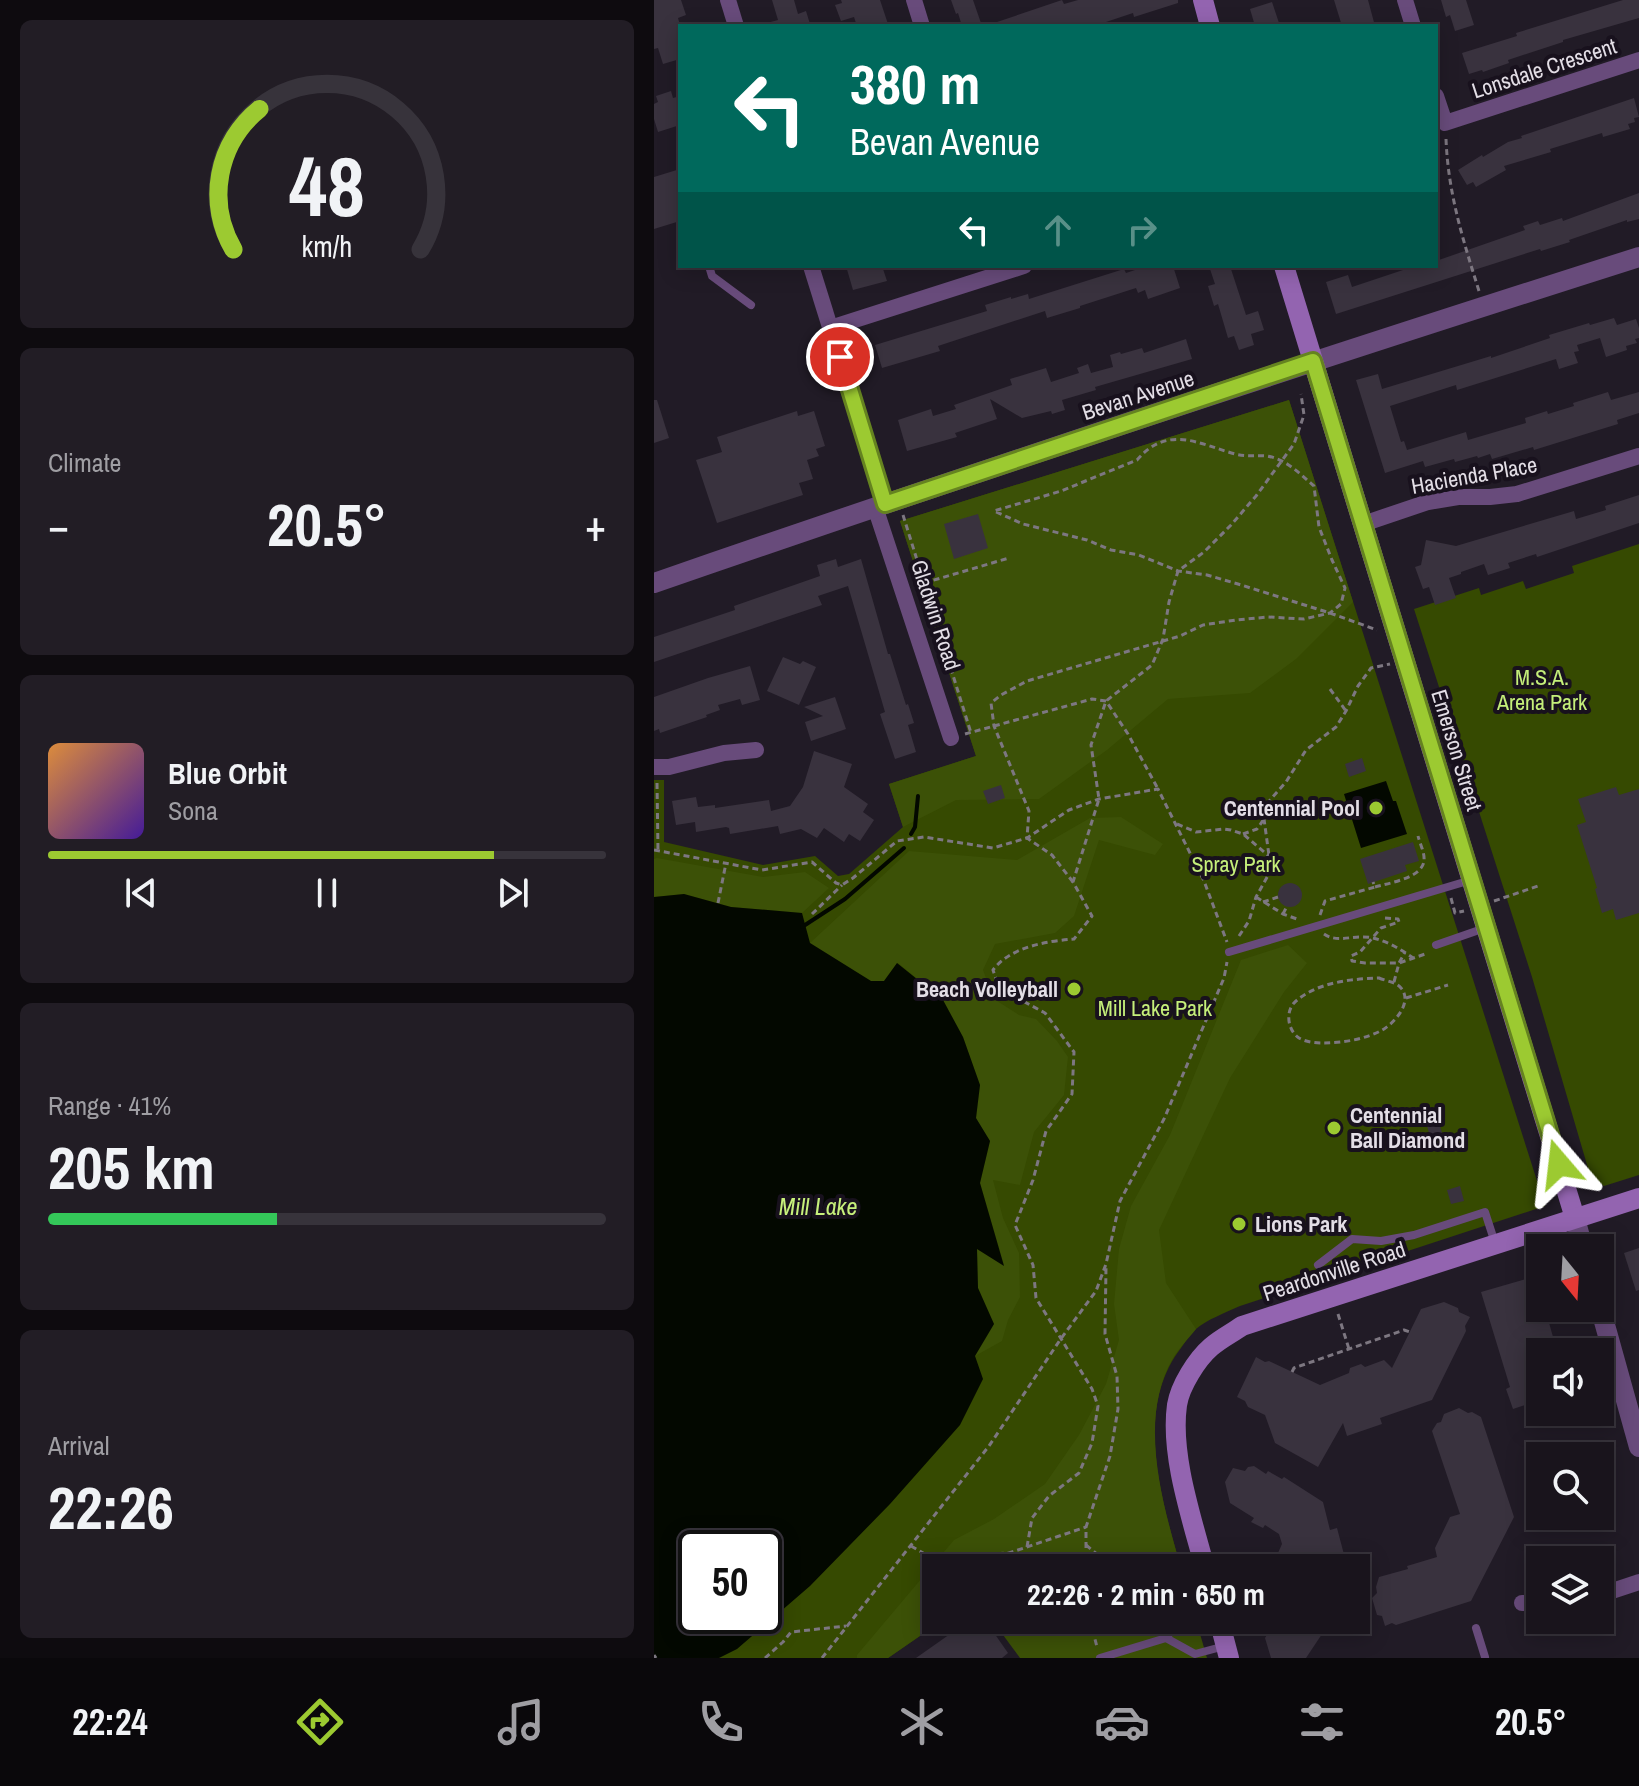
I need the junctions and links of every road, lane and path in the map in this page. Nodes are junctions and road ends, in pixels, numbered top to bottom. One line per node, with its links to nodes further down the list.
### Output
1 (728, 0): 5 (street)
2 (914, 0): 6 (street)
3 (1203, 0): 7 (main road)
4 (1405, 0): 8 (street)
5 (735, 24)
6 (921, 24)
7 (1209, 24)
8 (1412, 24)
9 (1639, 60): 11 (street, Lonsdale Crescent)
10 (1438, 102): 11 (street)
11 (1445, 123): 18 (path)
12 (1639, 257): 18 (street, Bevan Avenue)
13 (710, 268): 17 (lane)
14 (812, 268): 19 (street, Gladwin Road)
15 (1018, 268): 19 (street)
16 (1285, 268): 20 (main road, Emerson Street)
17 (751, 305)
18 (1484, 306): 20 (street, Bevan Avenue)
19 (830, 328): 24 (street, Gladwin Road)
20 (1313, 361): 24 (street, Bevan Avenue); 25 (main road, Emerson Street)
21 (1301, 394): 23 (path)
22 (1639, 456): 25 (street, Hacienda Place)
23 (1282, 460): 27 (path); 27 (path); 30 (path)
24 (886, 503): 28 (street, Bevan Avenue); 29 (path); 40 (street, Gladwin Road)
25 (1363, 524): 32 (main road, Emerson Street)
26 (1009, 558): 29 (path)
27 (1178, 571): 30 (path); 31 (path)
28 (654, 583)
29 (924, 583): 39 (path)
30 (1330, 613): 31 (path); 32 (path)
31 (1163, 639): 35 (path); 37 (path)
32 (1398, 640): 33 (main road, Emerson Street)
33 (1405, 660): 36 (path); 53 (main road, Emerson Street)
34 (1330, 689): 36 (path)
35 (1106, 701): 37 (path); 43 (path); 44 (path)
36 (1346, 711): 45 (path)
37 (994, 726): 38 (path); 49 (path)
38 (977, 731)
39 (971, 733)
40 (951, 738)
41 (756, 750): 42 (street)
42 (655, 767): 50 (path)
43 (1158, 789): 44 (path); 46 (path)
44 (1099, 799): 49 (path); 54 (path)
45 (1264, 819): 47 (path); 51 (path)
46 (1175, 823): 47 (path); 74 (path)
47 (1243, 834): 51 (path)
48 (1418, 836): 69 (path)
49 (1027, 838): 54 (path); 55 (path)
50 (656, 850): 52 (path)
51 (1270, 857): 59 (path)
52 (726, 863): 55 (path); 62 (path)
53 (1472, 880): 57 (lane); 70 (main road, Emerson Street)
54 (1073, 882): 90 (path)
55 (842, 885): 67 (path)
56 (1538, 886): 58 (path)
57 (1448, 887): 65 (lane); 66 (path)
58 (1512, 895)
59 (1256, 897): 61 (path); 74 (path)
60 (1278, 897): 61 (path)
61 (1263, 902): 68 (path)
62 (718, 903)
63 (1287, 906): 68 (path)
64 (1330, 906): 69 (path)
65 (1380, 907): 69 (lane); 72 (path)
66 (1455, 913)
67 (812, 914)
68 (1283, 914): 69 (path)
69 (1316, 926): 74 (lane)
70 (1486, 928): 73 (lane); 82 (main road, Emerson Street)
71 (1325, 935): 72 (path)
72 (1372, 938): 75 (path); 77 (path)
73 (1437, 948): 76 (path)
74 (1229, 952): 85 (path)
75 (1405, 952): 76 (path); 77 (path)
76 (1413, 958): 77 (path)
77 (1399, 963): 78 (path)
78 (1393, 983): 80 (path); 80 (path)
79 (1448, 985): 80 (path)
80 (1405, 998)
81 (1639, 1198): 82 (main road, Peardonville Road)
82 (1575, 1218): 83 (street, Emerson Street); 84 (main road, Peardonville Road)
83 (1579, 1234)
84 (1496, 1244): 86 (lane); 101 (main road, Peardonville Road)
85 (1106, 1264): 90 (path); 95 (path)
86 (1318, 1265)
87 (1338, 1314): 91 (path)
88 (1606, 1322): 93 (street)
89 (1410, 1332): 91 (path)
90 (1060, 1340): 97 (path); 98 (path)
91 (1349, 1349): 92 (path)
92 (1292, 1372)
93 (1632, 1391): 94 (street)
94 (1639, 1447)
95 (1086, 1527): 96 (path); 98 (path)
96 (1086, 1545): 99 (path); 100 (path)
97 (911, 1546): 98 (path); 106 (path)
98 (1027, 1547)
99 (1086, 1554)
100 (1097, 1554)
101 (1201, 1554)
102 (1639, 1582): 103 (street)
103 (1614, 1590)
104 (1522, 1603): 105 (street)
105 (1526, 1603)
106 (846, 1626): 114 (path); 115 (path)
107 (1476, 1628): 113 (lane)
108 (1094, 1634): 111 (path)
109 (1169, 1634): 110 (lane)
110 (1166, 1638): 112 (lane); 116 (lane)
111 (1096, 1643)
112 (1228, 1652)
113 (1485, 1657)
114 (765, 1658)
115 (822, 1658)
116 (1100, 1658)

